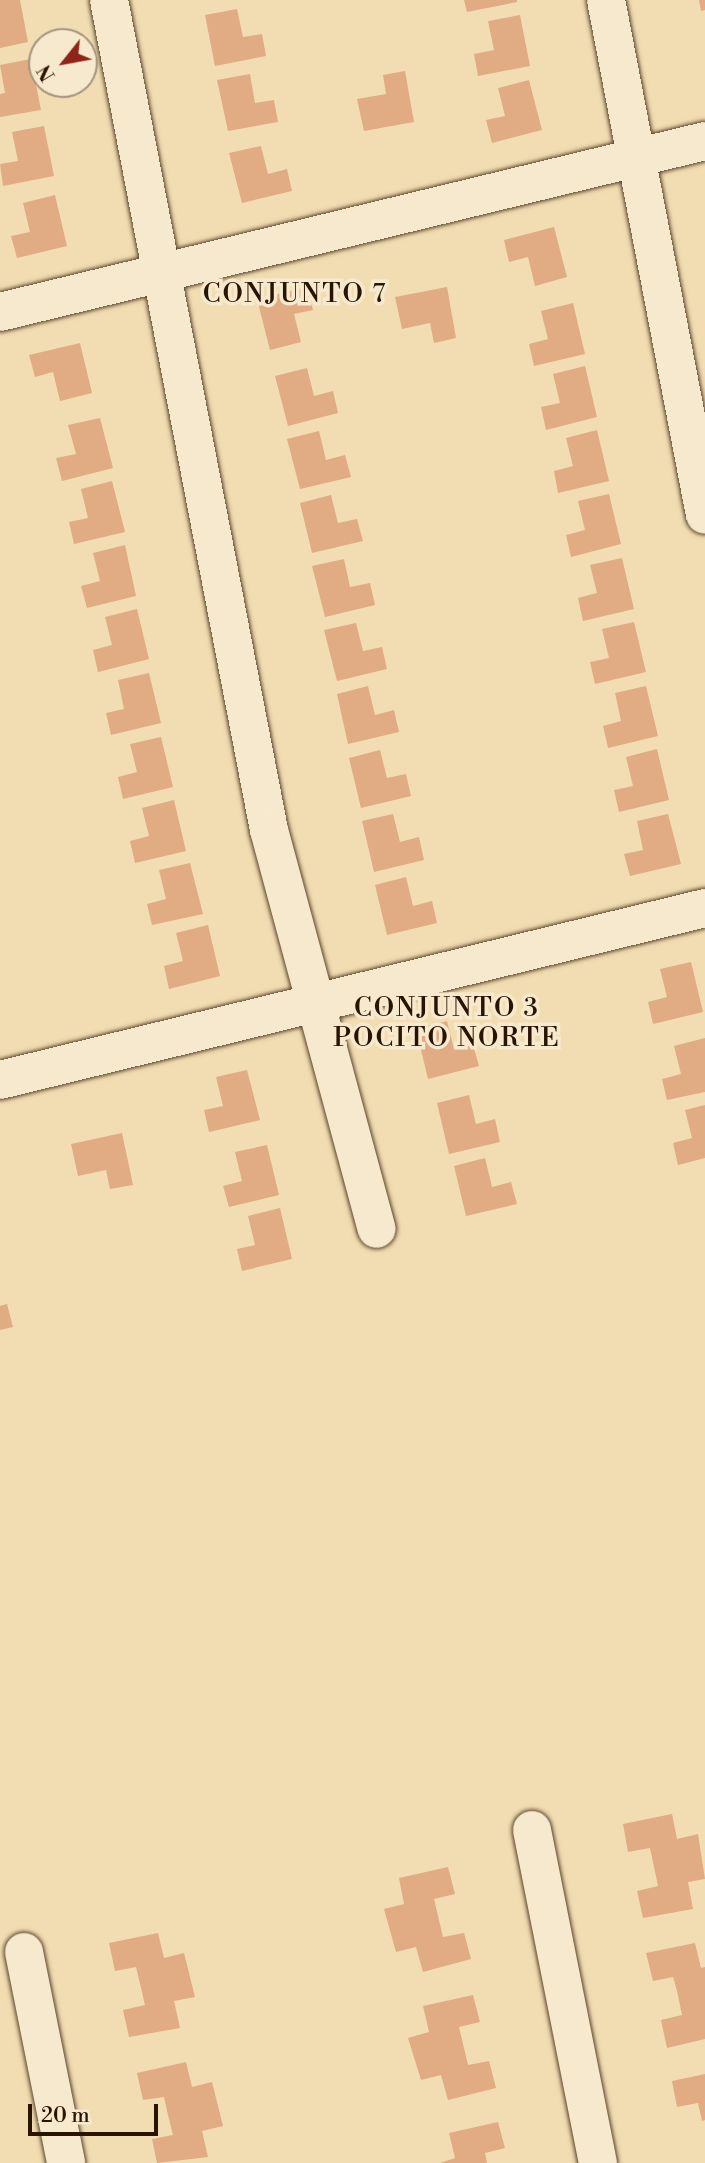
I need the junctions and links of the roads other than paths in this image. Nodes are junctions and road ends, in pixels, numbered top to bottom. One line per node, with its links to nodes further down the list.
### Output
1 (109, 0): 5 (street)
2 (606, 0): 4 (street)
3 (705, 141): 4 (street)
4 (636, 157): 5 (street); 7 (street)
5 (162, 273): 6 (street); 9 (street)
6 (0, 312)
7 (705, 515)
8 (705, 908): 9 (street)
9 (316, 1003): 10 (street); 11 (street)
10 (0, 1080)
11 (377, 1229)
12 (531, 1830): 15 (street)
13 (24, 1952): 14 (street)
14 (66, 2163)
15 (598, 2163)

